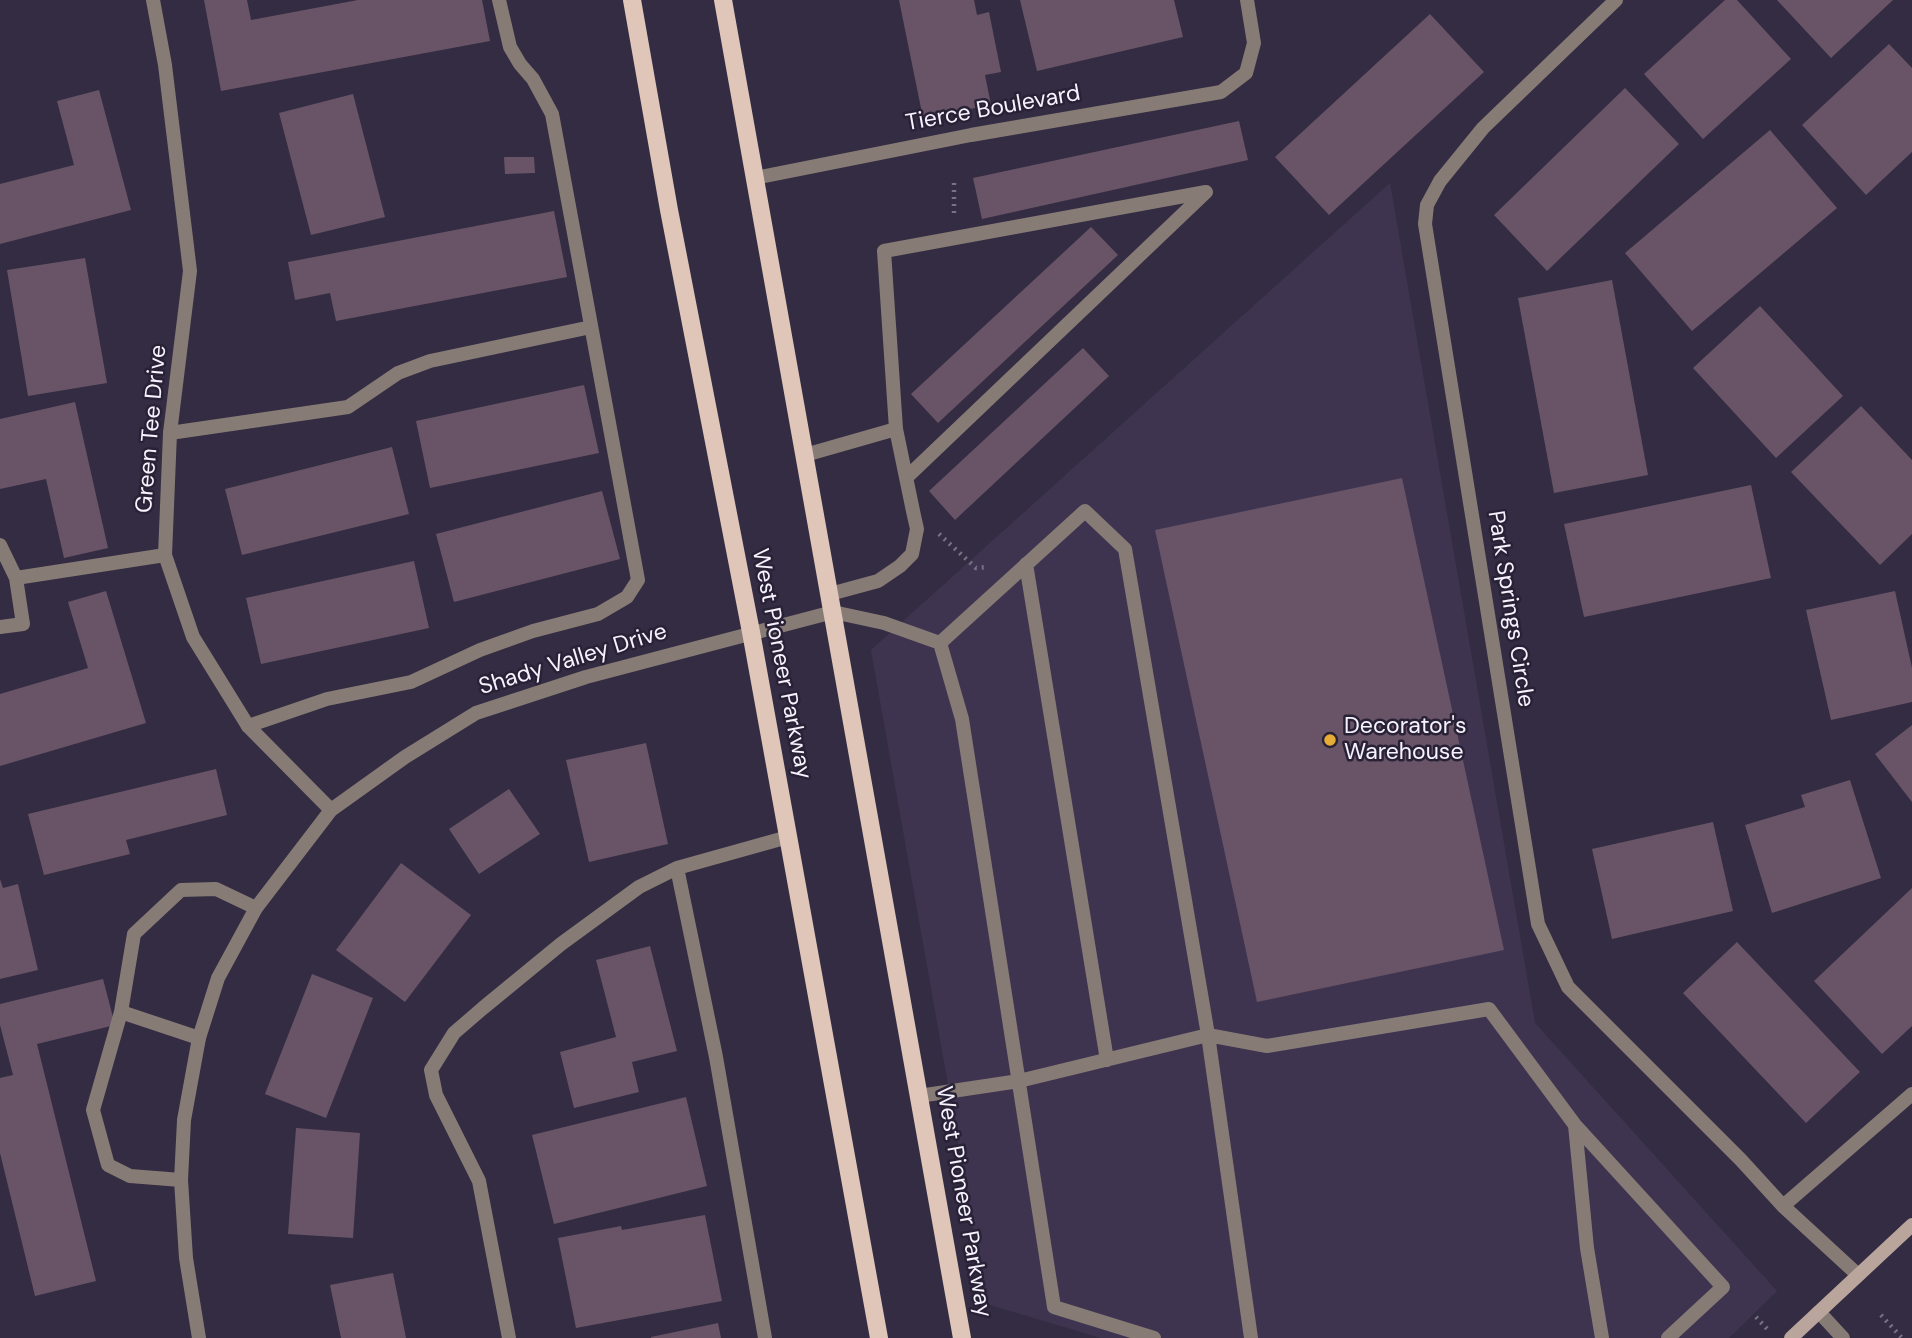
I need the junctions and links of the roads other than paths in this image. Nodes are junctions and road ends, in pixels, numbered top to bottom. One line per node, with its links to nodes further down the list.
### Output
1 (153, 0): 10 (street, Green Tee Drive)
2 (499, 0): 8 (street)
3 (632, 0): 19 (main road, West Pioneer Parkway)
4 (723, 0): 7 (main road, West Pioneer Parkway)
5 (1247, 0): 7 (street, Tierce Boulevard)
6 (1616, 0): 35 (street, Park Springs Circle)
7 (755, 178): 11 (main road, West Pioneer Parkway)
8 (591, 327): 10 (street); 21 (street)
9 (896, 429): 11 (street); 12 (street, Shady Valley Drive); 12 (street, Shady Valley Drive)
10 (170, 433): 14 (street, Green Tee Drive)
11 (805, 455): 17 (main road, West Pioneer Parkway)
12 (907, 477): 17 (street, Shady Valley Drive)
13 (0, 545): 16 (street)
14 (165, 555): 16 (street); 21 (street, Green Tee Drive)
15 (1026, 565): 20 (street); 27 (street); 29 (street)
16 (16, 578): 18 (street)
17 (831, 603): 19 (street, Shady Valley Drive); 20 (street); 32 (main road, West Pioneer Parkway)
18 (0, 627)
19 (751, 632): 22 (street, Shady Valley Drive); 23 (main road, West Pioneer Parkway)
20 (940, 643): 30 (street)
21 (248, 726): 22 (street, Green Tee Drive)
22 (331, 810): 25 (street, Shady Valley Drive)
23 (789, 837): 24 (street); 42 (main road, West Pioneer Parkway)
24 (677, 868): 40 (street); 41 (street)
25 (256, 908): 26 (street); 28 (street, Shady Valley Drive)
26 (121, 1012): 28 (street); 34 (street)
27 (1208, 1035): 29 (street); 33 (street); 45 (street)
28 (199, 1038): 34 (street, Shady Valley Drive)
29 (1107, 1060): 30 (street)
30 (1019, 1081): 32 (street); 44 (street)
31 (1912, 1094): 35 (street)
32 (919, 1096): 43 (main road, West Pioneer Parkway)
33 (1575, 1125): 46 (street); 47 (street)
34 (181, 1180): 39 (street, Shady Valley Drive)
35 (1783, 1206): 37 (street, Park Springs Circle)
36 (1912, 1225): 37 (main road)
37 (1858, 1275): 38 (main road)
38 (1819, 1312): 48 (main road); 49 (street)
39 (199, 1338)
40 (509, 1338)
41 (765, 1338)
42 (879, 1338)
43 (962, 1338)
44 (1154, 1338)
45 (1251, 1338)
46 (1602, 1338)
47 (1668, 1338)
48 (1791, 1338)
49 (1843, 1338)

